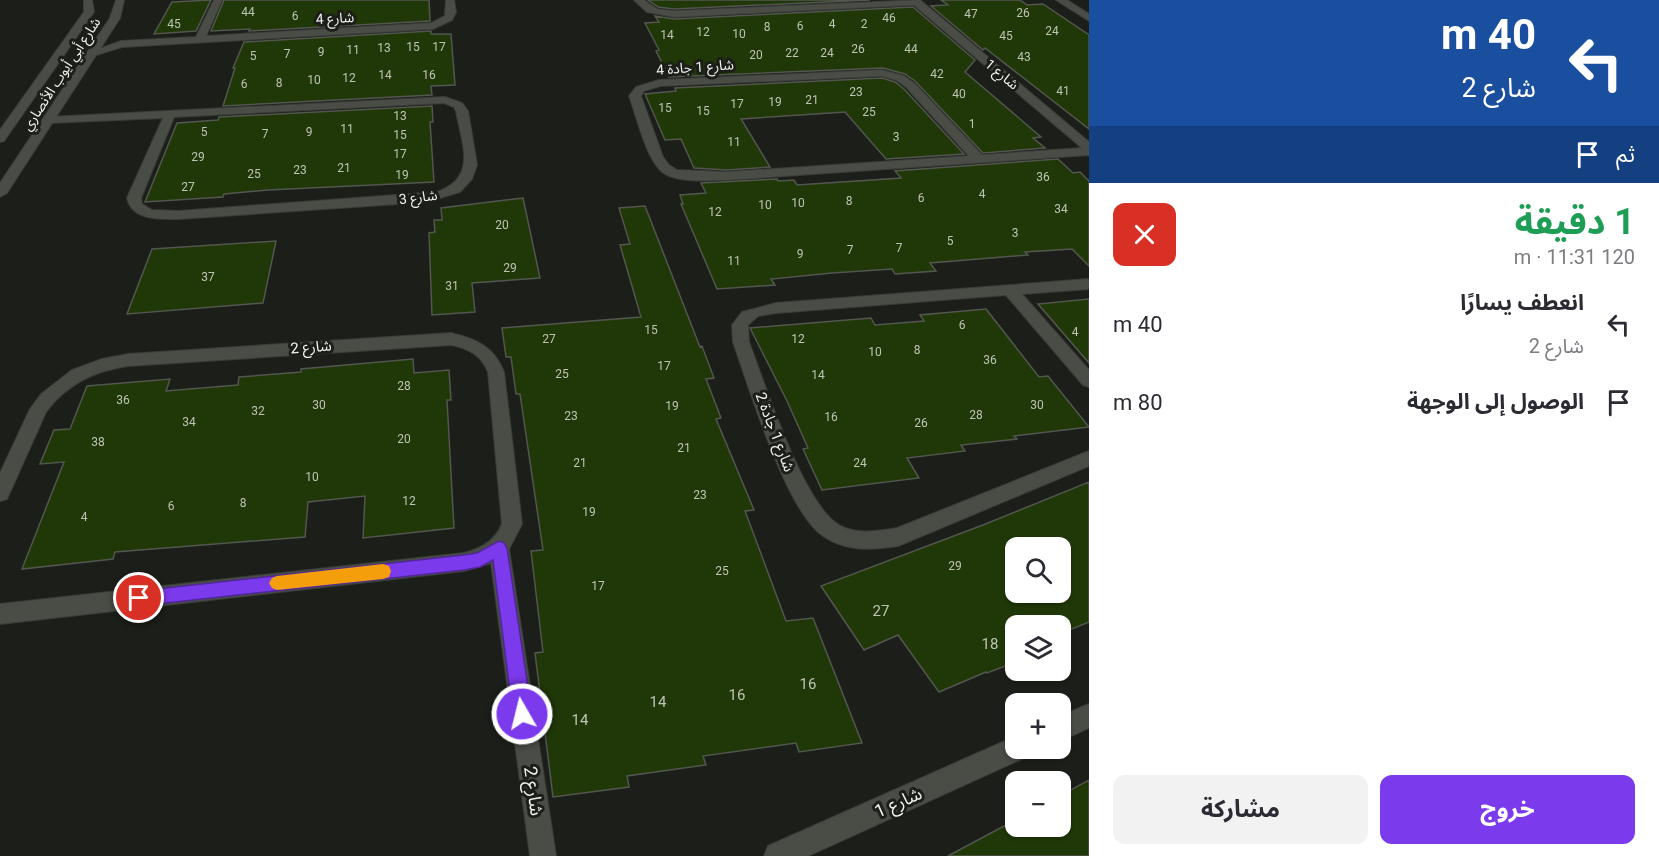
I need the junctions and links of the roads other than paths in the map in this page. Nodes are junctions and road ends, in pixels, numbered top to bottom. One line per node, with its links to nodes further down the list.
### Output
1 (88, 0): 17 (street, شارع أبي أيوب الأنصاري)
2 (120, 0): 11 (street, شارع أبي أيوب الأنصاري)
3 (218, 0): 12 (street)
4 (450, 0): 12 (street, شارع 4)
5 (639, 0): 9 (street)
6 (768, 0): 9 (street)
7 (1061, 0): 10 (street)
8 (915, 1): 9 (street); 18 (street, شارع 1)
9 (776, 9)
10 (1089, 18)
11 (102, 36): 13 (street, شارع 4); 14 (street, شارع أبي أيوب الأنصاري)
12 (200, 38): 13 (street, شارع 4)
13 (121, 44): 14 (street, شارع 4)
14 (90, 54): 16 (street, شارع أبي أيوب الأنصاري)
15 (170, 114): 15 (street, شارع 3); 16 (street, شارع 3)
16 (49, 120): 20 (street, شارع أبي أيوب الأنصاري)
17 (0, 138)
18 (1089, 149): 19 (street, شارع 1 جادة 4)
19 (978, 158): 19 (street, شارع 1 جادة 4)
20 (0, 193)
21 (1089, 284): 22 (street, شارع 1 جادة 2)
22 (1011, 291): 23 (street); 24 (street, شارع 1 جادة 2)
23 (1089, 381)
24 (1089, 458)
25 (0, 493): 26 (street, شارع 2)
26 (499, 548): 27 (street); 31 (street, شارع 2)
27 (0, 614)
28 (1089, 716): 29 (street)
29 (1071, 724)
30 (1005, 753): 32 (street, شارع 1)
31 (543, 856)
32 (778, 856)

